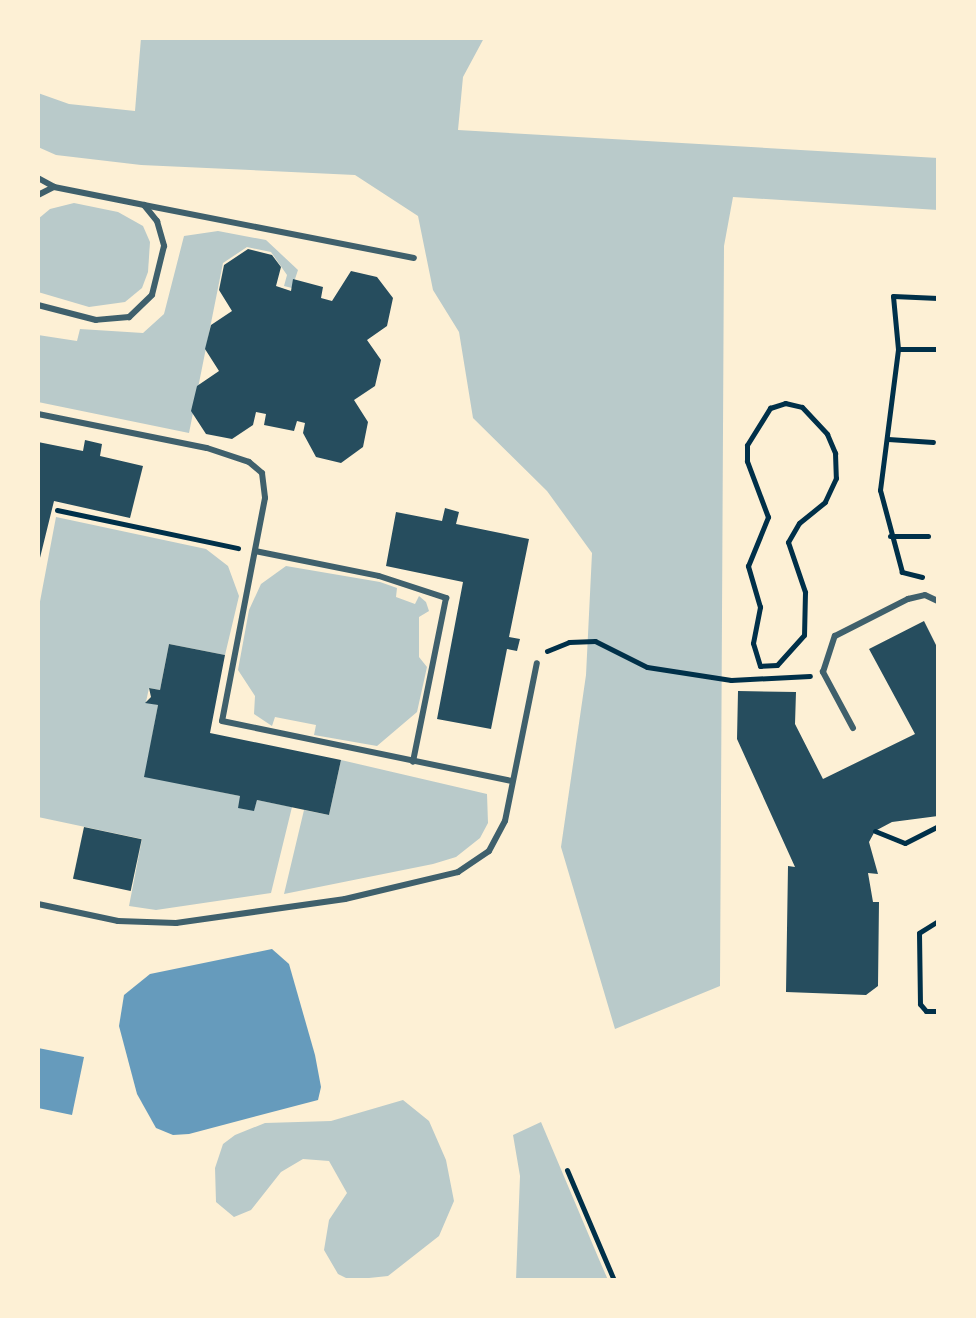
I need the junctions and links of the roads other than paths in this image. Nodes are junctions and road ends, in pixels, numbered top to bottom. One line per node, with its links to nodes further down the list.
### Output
1 (38, 178): 2 (lane)
2 (54, 187): 3 (lane); 4 (lane)
3 (38, 195)
4 (144, 205): 5 (lane); 6 (lane)
5 (414, 258)
6 (38, 305)
7 (38, 414): 8 (lane)
8 (255, 551): 12 (lane); 12 (lane)
9 (938, 601): 11 (lane)
10 (537, 663): 13 (lane)
11 (853, 728)
12 (413, 762): 13 (lane)
13 (512, 781): 14 (lane)
14 (38, 904)

